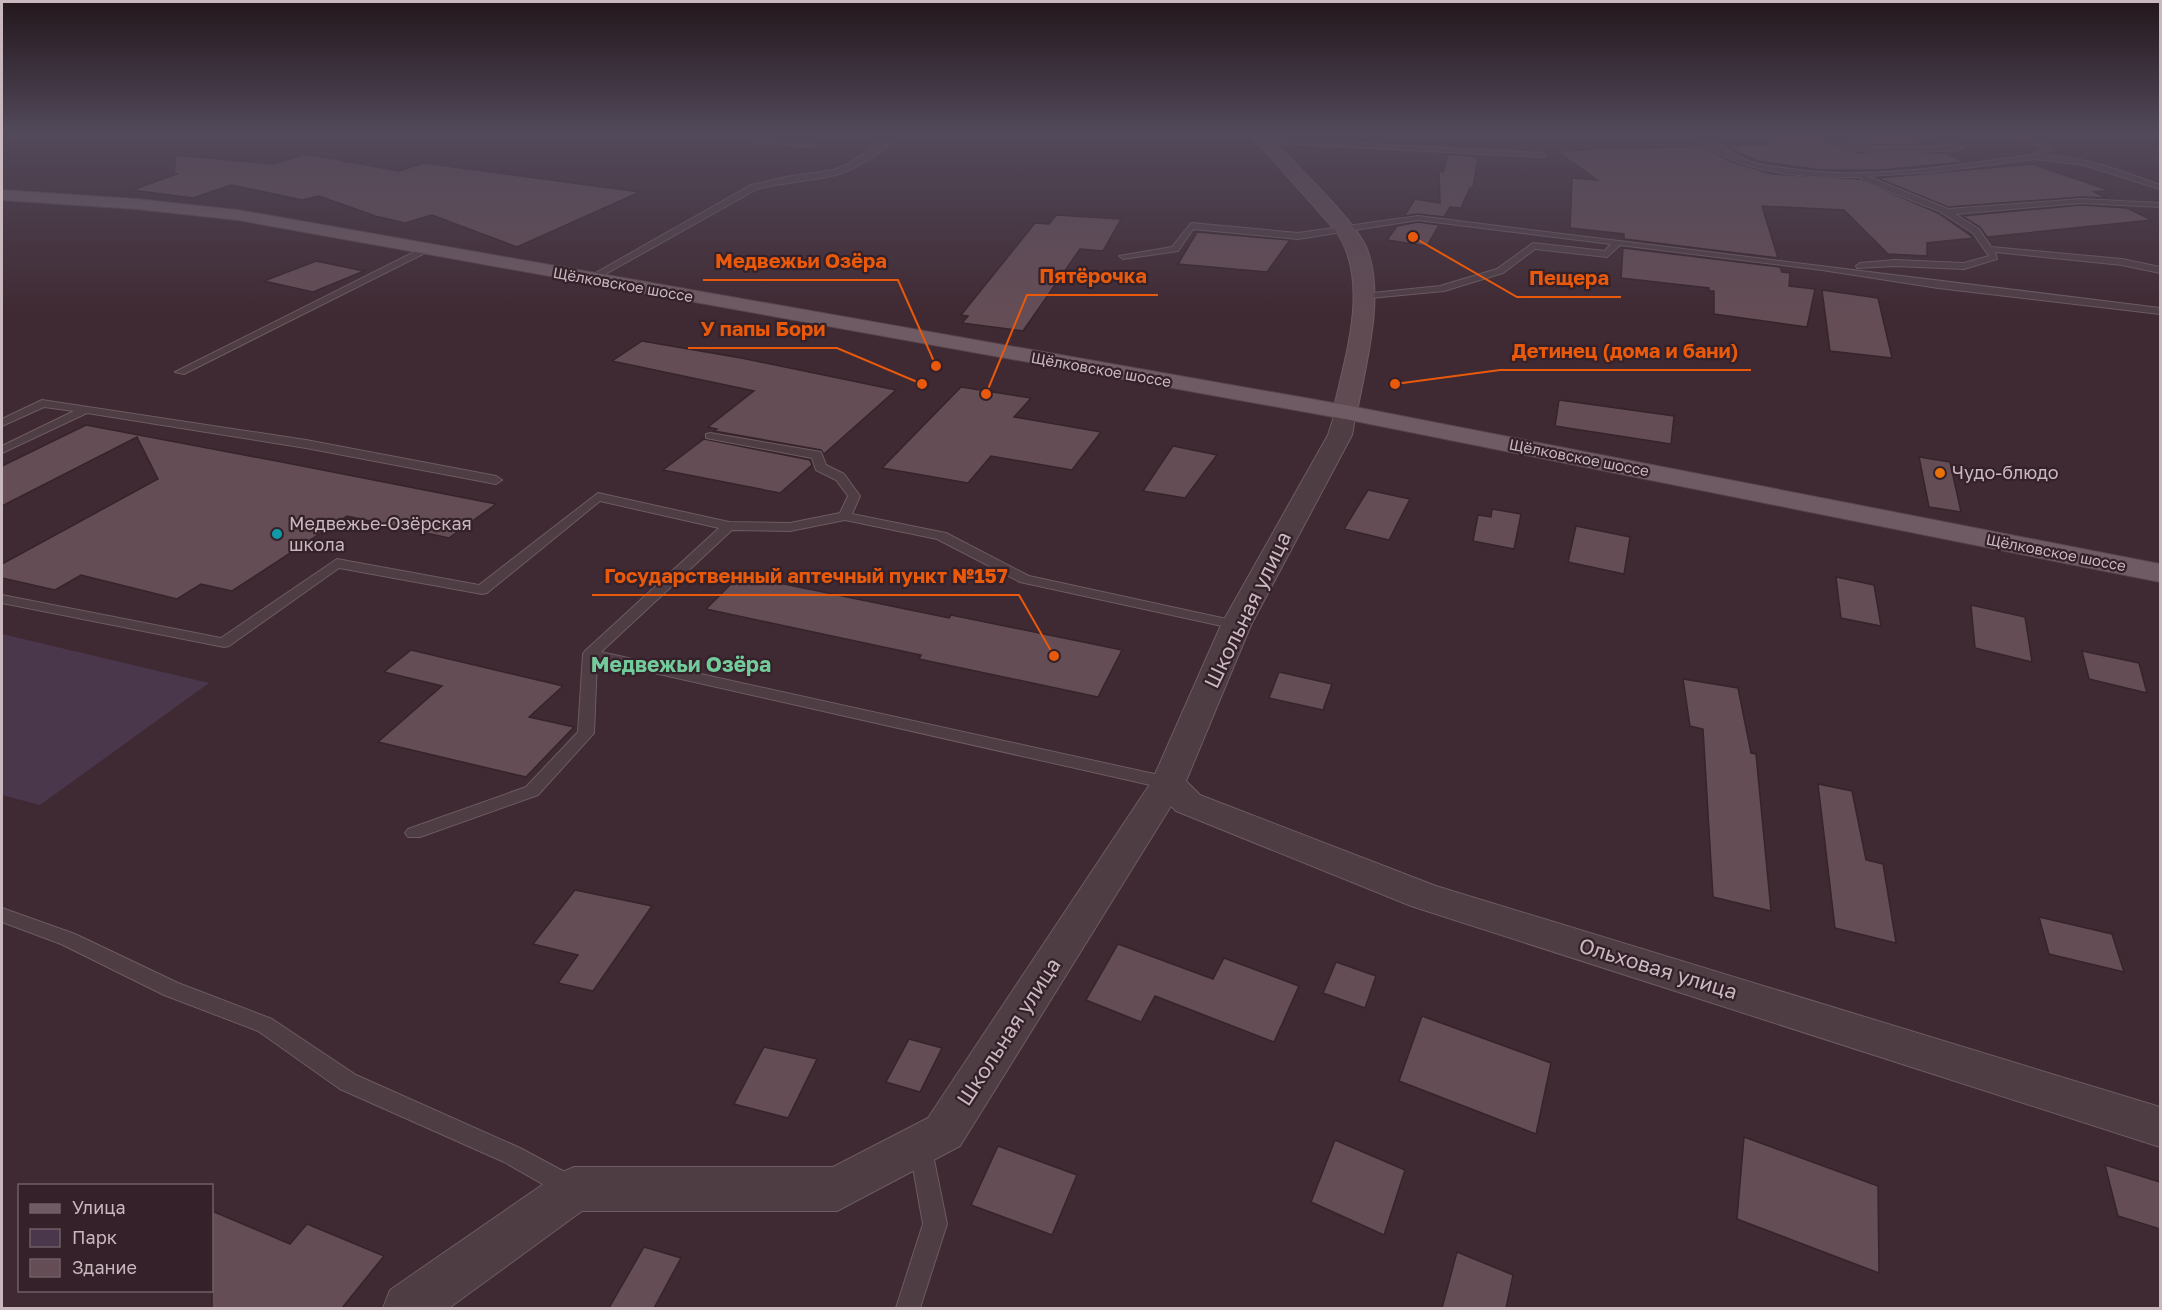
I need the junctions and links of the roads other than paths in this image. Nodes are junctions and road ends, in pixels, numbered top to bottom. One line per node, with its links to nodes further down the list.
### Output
1 (19, 196): 10 (main road, Щёлковское шоссе)
2 (738, 196): 14 (lane)
3 (1315, 196): 7 (main road)
4 (1913, 196): 6 (lane)
5 (2160, 205): 6 (lane)
6 (1947, 212): 9 (lane)
7 (1343, 227): 8 (lane); 11 (lane); 15 (main road)
8 (1618, 242): 12 (lane); 15 (lane)
9 (1988, 249): 12 (lane); 13 (lane)
10 (424, 250): 14 (main road, Щёлковское шоссе); 17 (lane)
11 (1123, 256)
12 (1822, 267): 16 (lane)
13 (2160, 270)
14 (590, 279): 19 (main road, Щёлковское шоссе)
15 (1363, 297): 19 (main road)
16 (2160, 311)
17 (180, 372)
18 (86, 409): 20 (lane); 22 (lane); 23 (lane)
19 (1345, 412): 26 (main road, Щёлковское шоссе); 28 (street, Школьная улица)
20 (2, 423)
21 (710, 436): 24 (lane)
22 (2, 450)
23 (496, 480)
24 (845, 516): 25 (lane); 28 (lane)
25 (729, 526): 27 (lane); 29 (lane)
26 (2160, 573)
27 (2, 599)
28 (1236, 625): 30 (street, Школьная улица)
29 (590, 654): 30 (lane); 31 (lane)
30 (1168, 783): 33 (street, Ольховая улица); 34 (street, Школьная улица)
31 (414, 833)
32 (2, 915): 35 (lane)
33 (2160, 1127)
34 (920, 1145): 35 (street, Школьная улица); 37 (lane)
35 (574, 1189): 36 (street)
36 (408, 1308)
37 (908, 1308)

